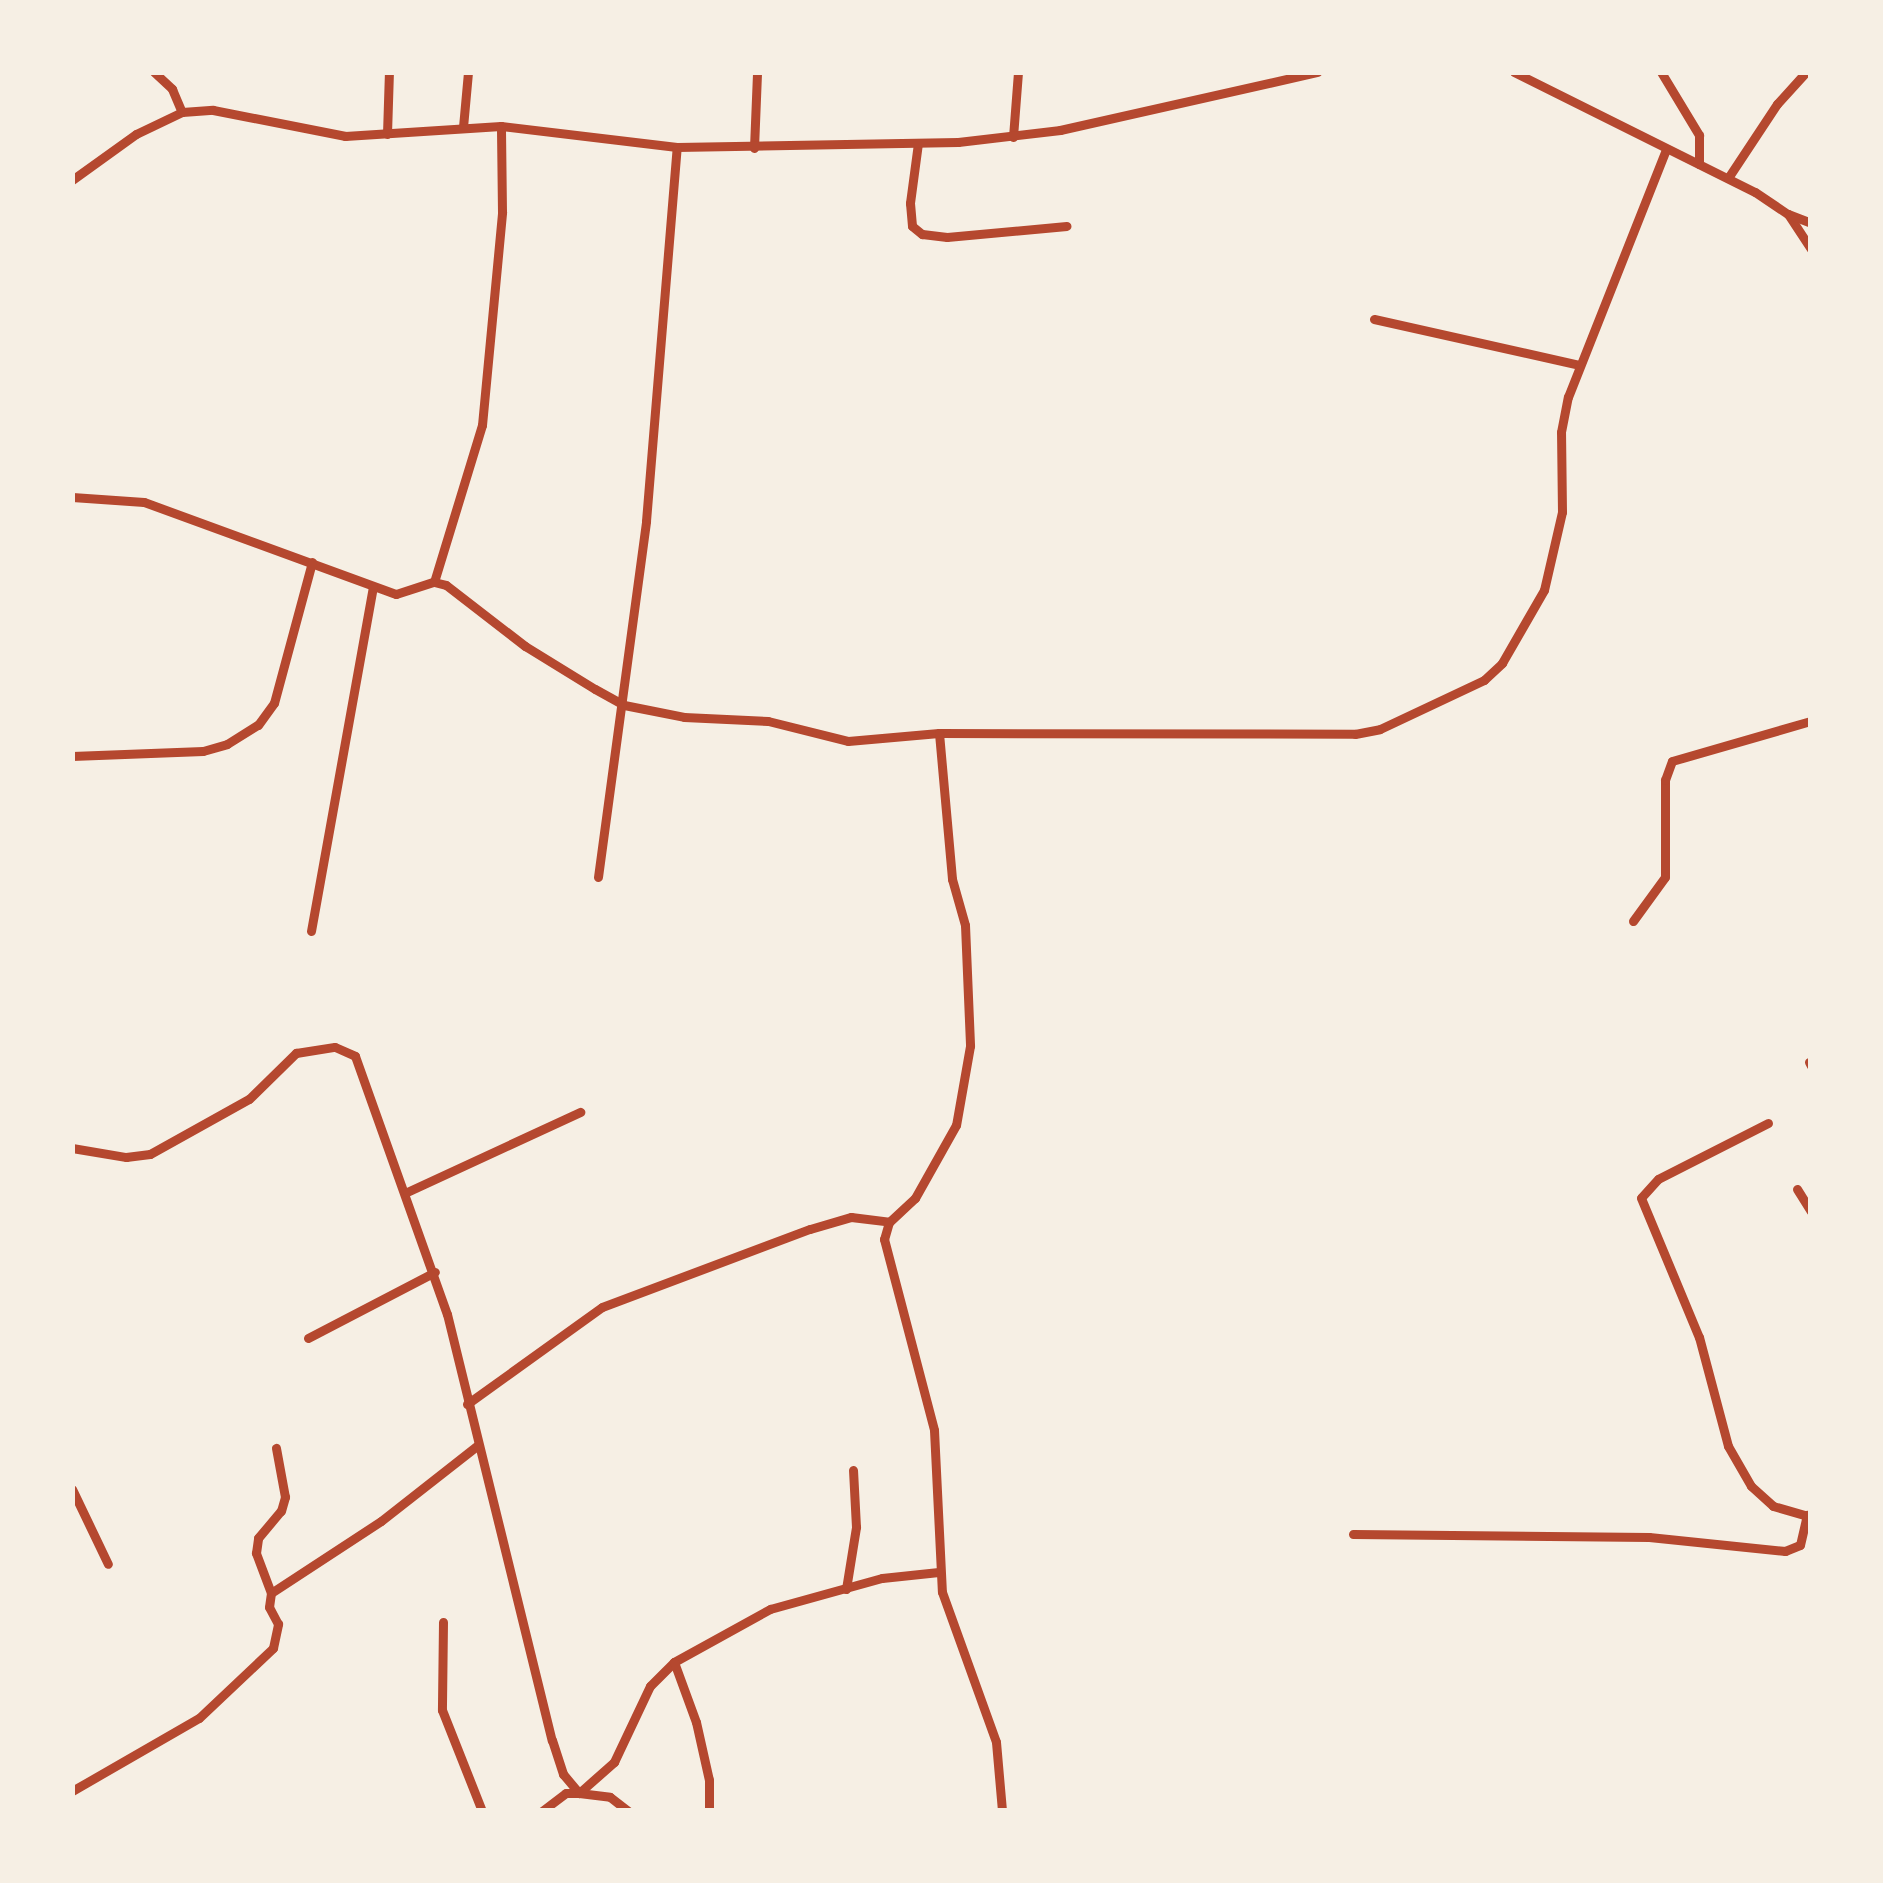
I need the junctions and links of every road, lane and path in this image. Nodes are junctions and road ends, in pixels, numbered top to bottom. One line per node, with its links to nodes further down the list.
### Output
1 (154, 72): 10 (street)
2 (388, 72): 13 (street)
3 (468, 72): 12 (street)
4 (757, 72): 17 (street)
5 (1018, 72): 14 (street)
6 (1514, 72): 18 (street)
7 (1661, 72): 19 (street)
8 (1806, 72): 20 (street)
9 (1313, 73): 14 (street)
10 (182, 112): 13 (street); 21 (street)
11 (501, 126): 12 (street); 16 (street); 30 (street)
12 (463, 127): 13 (street)
13 (387, 134)
14 (1013, 137): 15 (street)
15 (918, 143): 17 (street); 24 (street)
16 (677, 147): 17 (street); 32 (street)
17 (754, 148)
18 (1666, 150): 19 (street); 27 (street)
19 (1700, 164): 20 (street)
20 (1728, 178): 22 (street)
21 (72, 180)
22 (1788, 214): 23 (street); 25 (street)
23 (1811, 223)
24 (1066, 226)
25 (1811, 249)
26 (1374, 319): 27 (street)
27 (1579, 365): 34 (street)
28 (72, 497): 29 (street)
29 (311, 562): 31 (street); 35 (street)
30 (434, 582): 31 (street); 32 (street)
31 (373, 587): 38 (street)
32 (624, 705): 34 (street); 36 (street)
33 (1811, 721): 37 (street)
34 (938, 734): 45 (street)
35 (72, 756)
36 (598, 877)
37 (1633, 921)
38 (310, 931)
39 (580, 1112): 43 (street)
40 (1768, 1123): 53 (street)
41 (72, 1148): 43 (street)
42 (1797, 1189): 44 (street)
43 (407, 1192): 46 (street)
44 (1811, 1211)
45 (890, 1222): 48 (street); 56 (street)
46 (434, 1272): 47 (street); 48 (street)
47 (308, 1339)
48 (466, 1404): 49 (street)
49 (478, 1444): 58 (street); 62 (street)
50 (276, 1448): 58 (street)
51 (853, 1470): 57 (street)
52 (72, 1489): 55 (street)
53 (1808, 1514): 54 (street)
54 (1353, 1534)
55 (108, 1564)
56 (939, 1571): 57 (street); 67 (street)
57 (846, 1589): 60 (street)
58 (271, 1593): 61 (street)
59 (443, 1622): 63 (street)
60 (674, 1662): 62 (street); 66 (street)
61 (72, 1791)
62 (579, 1793): 64 (street); 65 (street)
63 (482, 1811)
64 (542, 1811)
65 (628, 1811)
66 (709, 1811)
67 (1002, 1811)

